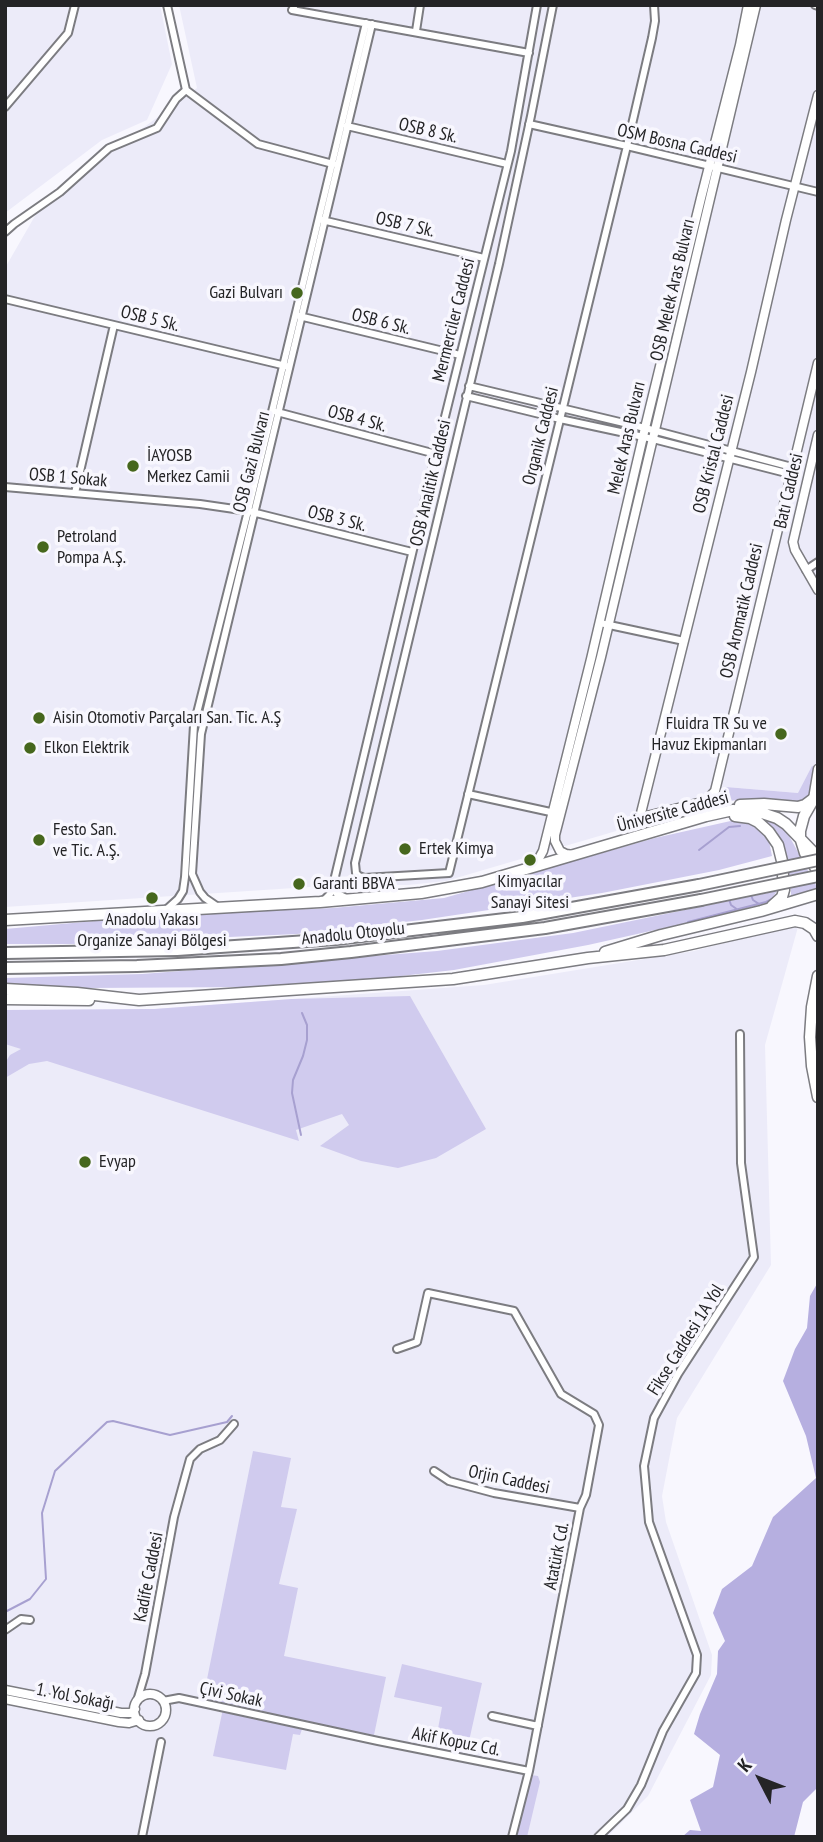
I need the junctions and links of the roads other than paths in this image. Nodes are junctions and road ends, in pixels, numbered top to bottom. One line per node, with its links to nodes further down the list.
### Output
1 (75, 5): 15 (street)
2 (167, 5): 13 (street)
3 (295, 5): 10 (street)
4 (421, 5): 11 (street)
5 (537, 5): 12 (street, Mermerciler Caddesi)
6 (553, 5): 16 (street, OSB Analitik Caddesi)
7 (654, 5): 18 (street, Organik Caddesi)
8 (748, 5): 21 (street)
9 (757, 5): 21 (street, OSB Melek Aras Bulvarı)
10 (369, 24): 11 (street); 17 (street, OSB Gazi Bulvarı)
11 (416, 31): 12 (street)
12 (529, 53): 20 (street, Mermerciler Caddesi)
13 (186, 90): 19 (street); 25 (street)
14 (818, 95): 22 (street, OSB Kristal Caddesi)
15 (5, 107)
16 (529, 124): 18 (street, OSM Bosna Caddesi); 34 (street, OSB Analitik Caddesi)
17 (345, 126): 19 (street, OSB Gazi Bulvarı); 20 (street, OSB 8 Sk.)
18 (626, 146): 21 (street, OSM Bosna Caddesi); 35 (street, Organik Caddesi)
19 (335, 164): 24 (street, OSB Gazi Bulvarı)
20 (508, 164): 26 (street, Mermerciler Caddesi)
21 (713, 167): 22 (street, OSM Bosna Caddesi); 38 (street, OSB Melek Aras Bulvarı)
22 (794, 187): 23 (street, OSM Bosna Caddesi); 41 (street, OSB Kristal Caddesi)
23 (818, 192)
24 (322, 220): 26 (street, OSB 7 Sk.); 28 (street, OSB Gazi Bulvarı)
25 (5, 232)
26 (484, 258): 30 (street, Mermerciler Caddesi)
27 (5, 299): 29 (street, OSB 5 Sk.)
28 (298, 316): 30 (street, OSB 6 Sk.); 32 (street, OSB Gazi Bulvarı)
29 (114, 324): 32 (street, OSB 5 Sk.); 45 (street)
30 (460, 355): 33 (street, Mermerciler Caddesi)
31 (818, 363): 43 (street, OSB Aromatik Caddesi)
32 (286, 366): 36 (street, OSB Gazi Bulvarı)
33 (452, 390): 34 (street); 40 (street, Mermerciler Caddesi)
34 (467, 392): 35 (street); 37 (street); 65 (street, OSB Analitik Caddesi)
35 (562, 408): 37 (street, Organik Caddesi); 38 (street)
36 (275, 412): 40 (street, OSB 4 Sk.); 46 (street, OSB Gazi Bulvarı)
37 (560, 419): 38 (street); 56 (street, Organik Caddesi)
38 (649, 434): 41 (street); 53 (street, OSB Melek Aras Bulvarı)
39 (818, 435): 42 (street, Batı Caddesi)
40 (436, 454): 49 (street, Mermerciler Caddesi)
41 (730, 455): 43 (street); 54 (street, OSB Kristal Caddesi)
42 (815, 460): 48 (street, Batı Caddesi)
43 (791, 470): 47 (street, OSB Aromatik Caddesi)
44 (5, 487): 45 (street, OSB 1 Sokak)
45 (75, 493): 46 (street, OSB 1 Sokak)
46 (251, 512): 49 (street, OSB 3 Sk.); 71 (street, OSB Gazi Bulvarı); 73 (street, OSB Gazi Bulvarı)
47 (776, 534): 48 (street); 60 (street, OSB Aromatik Caddesi)
48 (794, 539): 51 (street, Batı Caddesi)
49 (412, 552): 67 (street, Mermerciler Caddesi)
50 (818, 562): 51 (street)
51 (806, 570): 52 (street, Batı Caddesi)
52 (818, 590)
53 (604, 624): 54 (street); 58 (street, OSB Melek Aras Bulvarı)
54 (684, 641): 60 (street, OSB Kristal Caddesi)
55 (818, 769): 57 (street)
56 (468, 794): 58 (street); 65 (street, Organik Caddesi)
57 (813, 799): 59 (main road); 61 (main road)
58 (556, 813): 62 (street, OSB Melek Aras Bulvarı); 64 (street)
59 (706, 816): 61 (main road, Üniversite Caddesi); 62 (main road, Üniversite Caddesi); 72 (main road)
60 (645, 818)
61 (800, 837): 63 (main road, Üniversite Caddesi); 66 (main road)
62 (574, 855): 64 (main road, Üniversite Caddesi)
63 (818, 858): 78 (highway, Anadolu Otoyolu, bridge)
64 (524, 870): 69 (main road, Üniversite Caddesi)
65 (449, 873)
66 (818, 873): 80 (highway, Anadolu Otoyolu, bridge)
67 (333, 885): 69 (street); 70 (street, Mermerciler Caddesi)
68 (818, 894): 72 (main road)
69 (351, 899): 70 (main road, Üniversite Caddesi)
70 (320, 902): 71 (main road, Üniversite Caddesi)
71 (218, 907): 73 (main road, Üniversite Caddesi)
72 (767, 909): 79 (main road)
73 (166, 910): 74 (main road, Üniversite Caddesi)
74 (53, 918): 75 (main road); 76 (main road)
75 (5, 920)
76 (5, 926)
77 (818, 936): 79 (main road)
78 (5, 953)
79 (588, 958): 84 (main road)
80 (5, 968)
81 (818, 976): 86 (main road)
82 (5, 989): 84 (main road)
83 (5, 999): 84 (main road)
84 (139, 1000)
85 (740, 1034): 105 (street, Fikse Caddesi 1A Yol)
86 (818, 1097)
87 (397, 1349): 90 (street, Atatürk Cd.)
88 (234, 1424): 96 (street, Kadife Caddesi)
89 (434, 1471): 90 (street, Orjin Caddesi)
90 (580, 1508): 99 (street, Atatürk Cd.)
91 (30, 1620): 92 (street)
92 (5, 1630)
93 (5, 1690): 96 (street)
94 (5, 1699): 98 (street, 1. Yol Sokağı)
95 (163, 1701): 96 (street); 98 (street); 100 (street, Çivi Sokak)
96 (136, 1705): 98 (street)
97 (492, 1716): 99 (street)
98 (139, 1720)
99 (538, 1726): 102 (street, Atatürk Cd.)
100 (378, 1741): 102 (street, Akif Kopuz Cd.)
101 (161, 1742): 103 (street)
102 (529, 1771): 104 (street, Atatürk Cd.)
103 (142, 1837)
104 (512, 1837)
105 (598, 1837)

